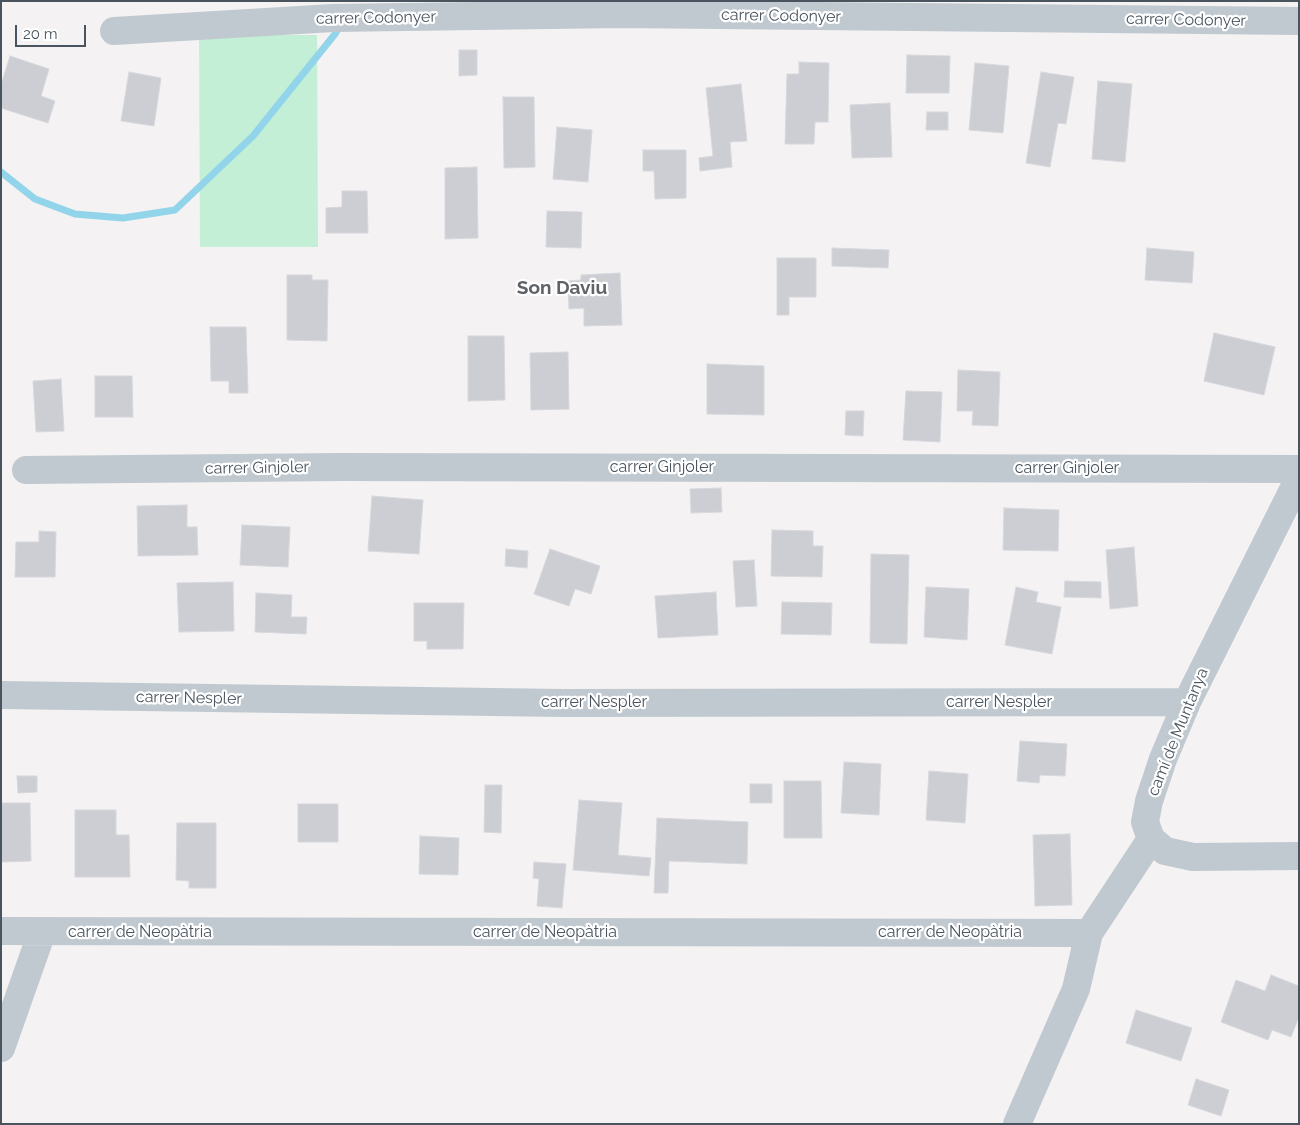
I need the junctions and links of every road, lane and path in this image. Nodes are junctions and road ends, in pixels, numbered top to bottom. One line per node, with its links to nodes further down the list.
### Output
1 (334, 13): 2 (street, carrer Codonyer); 3 (street, carrer Codonyer)
2 (1299, 21)
3 (114, 31)
4 (1299, 469): 5 (street, carrer Ginjoler)
5 (26, 470)
6 (1299, 478): 8 (street, camí de Muntanya)
7 (1, 695): 8 (street, carrer Nespler)
8 (1187, 702): 9 (street, camí de Muntanya)
9 (1151, 839): 10 (street); 13 (street)
10 (1299, 856)
11 (1, 931): 12 (street, carrer de Neopàtria)
12 (42, 932): 13 (street, carrer de Neopàtria); 14 (street)
13 (1089, 932): 15 (street)
14 (1, 1048)
15 (1017, 1124)

